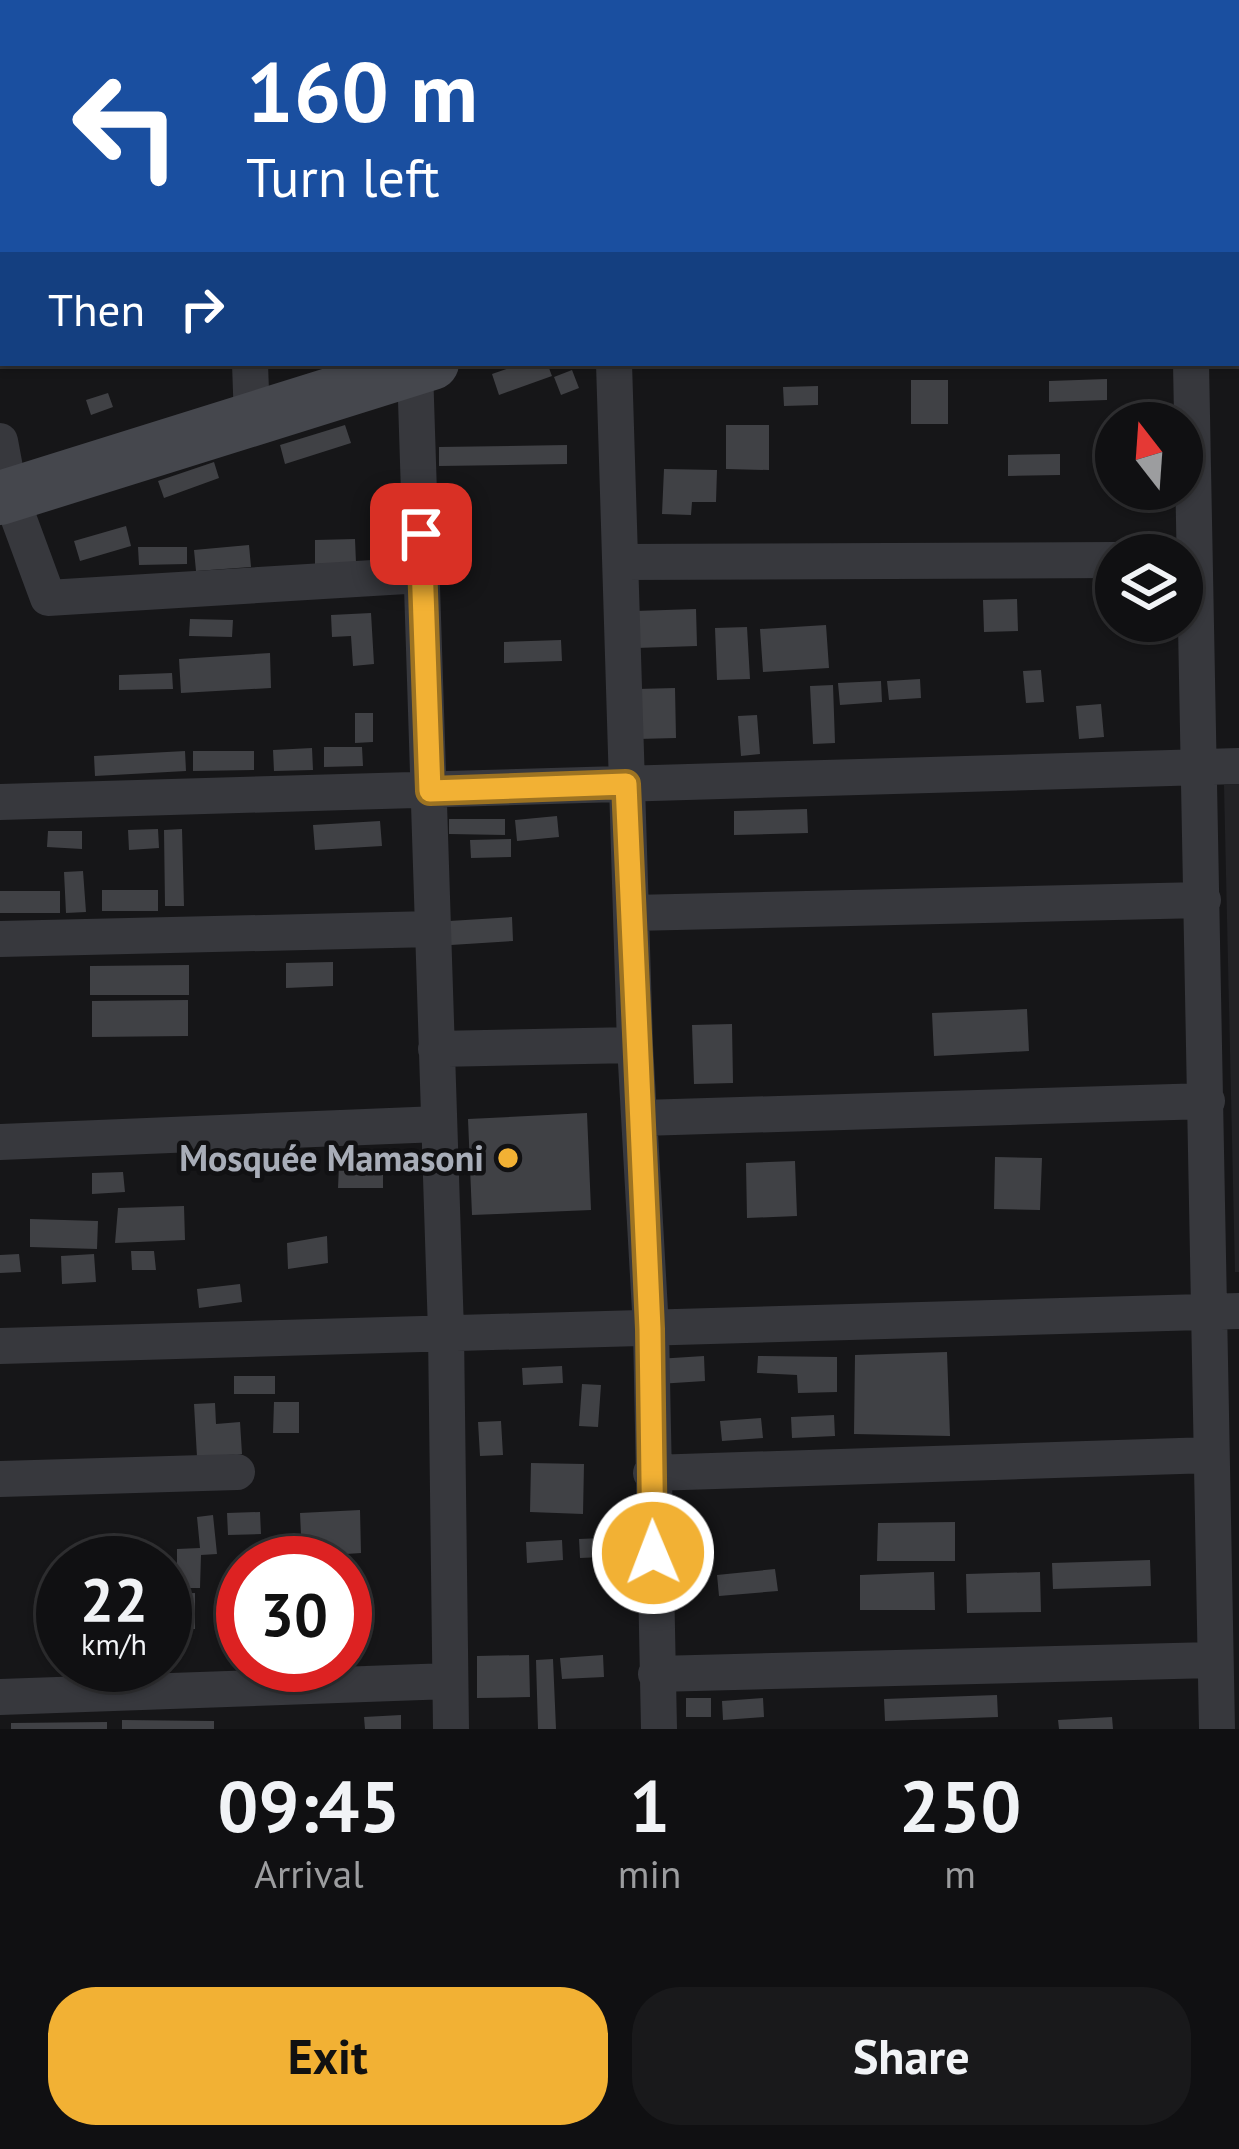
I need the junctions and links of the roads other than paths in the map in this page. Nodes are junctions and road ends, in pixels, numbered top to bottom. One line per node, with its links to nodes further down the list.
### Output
1 (250, 366): 5 (street)
2 (423, 366): 5 (street); 11 (street)
3 (614, 366): 10 (street)
4 (1191, 366): 8 (street)
5 (251, 421): 7 (street)
6 (0, 441): 7 (street)
7 (5, 496): 11 (street)
8 (1189, 534)
9 (1095, 560): 10 (street)
10 (622, 562): 15 (street)
11 (422, 575): 16 (street)
12 (1193, 642): 14 (street)
13 (1239, 766): 14 (street)
14 (1200, 767): 15 (street); 18 (street)
15 (626, 784): 16 (street); 19 (street)
16 (430, 791): 17 (street); 20 (street)
17 (0, 802)
18 (1203, 900): 19 (street); 24 (street)
19 (632, 913): 22 (street)
20 (433, 929): 21 (street); 23 (street)
21 (0, 938)
22 (635, 1045): 23 (street); 25 (street)
23 (436, 1049): 26 (street)
24 (1208, 1101): 25 (street); 28 (street)
25 (642, 1118): 29 (street)
26 (439, 1124): 27 (street); 30 (street)
27 (0, 1142)
28 (1226, 1311): 29 (street); 32 (street)
29 (650, 1329): 30 (street); 34 (street)
30 (446, 1332): 31 (street); 38 (street)
31 (0, 1346)
32 (1211, 1455): 34 (street); 36 (street)
33 (237, 1472): 35 (street)
34 (651, 1473): 37 (street)
35 (0, 1480)
36 (1214, 1660): 37 (street); 42 (street)
37 (656, 1674): 41 (street)
38 (450, 1681): 39 (street); 40 (street)
39 (0, 1697)
40 (451, 1729)
41 (659, 1729)
42 (1217, 1729)

